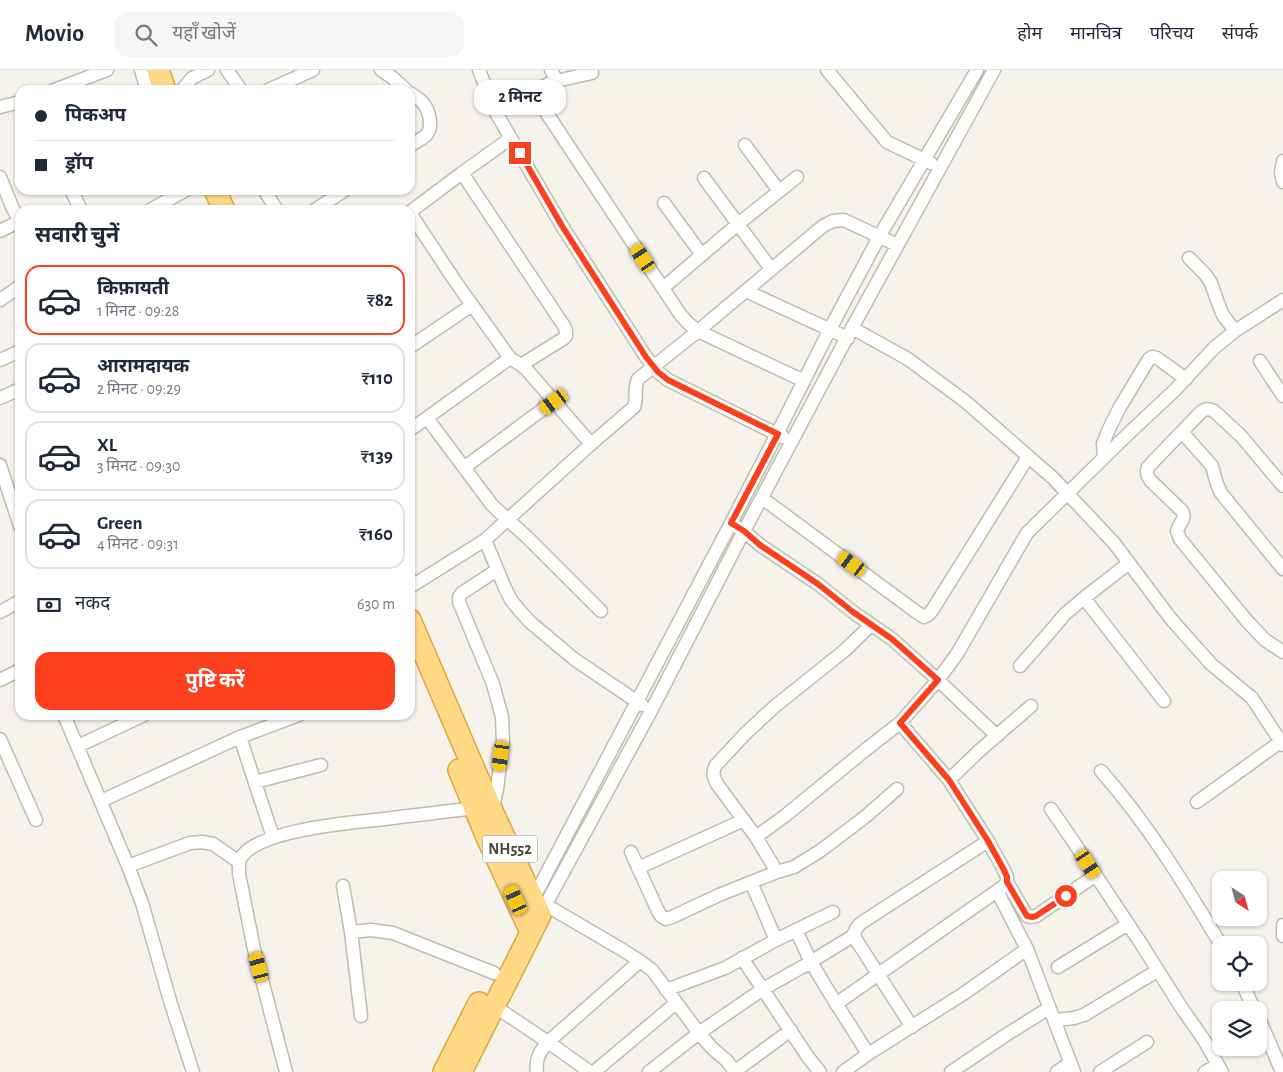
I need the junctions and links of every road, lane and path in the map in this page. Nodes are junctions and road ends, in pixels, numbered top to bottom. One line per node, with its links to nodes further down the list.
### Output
1 (107, 70): 14 (street)
2 (141, 70): 13 (street)
3 (208, 70): 15 (street)
4 (227, 70): 16 (street)
5 (313, 70): 17 (street)
6 (381, 70): 18 (street)
7 (479, 70): 23 (street)
8 (827, 70): 27 (street)
9 (977, 70): 27 (street)
10 (994, 70): 29 (street)
11 (592, 73): 12 (street)
12 (554, 76): 19 (street)
13 (158, 83)
14 (67, 85)
15 (186, 85)
16 (238, 85)
17 (279, 85)
18 (401, 85)
19 (532, 91): 23 (street); 52 (street)
20 (415, 97): 25 (street)
21 (15, 103): 22 (street)
22 (0, 107)
23 (495, 110): 24 (street)
24 (511, 138): 30 (street); 68 (street)
25 (415, 143)
26 (745, 145): 35 (street)
27 (924, 160): 29 (street); 47 (street)
28 (1283, 161): 34 (street)
29 (940, 168): 48 (street)
30 (462, 173): 41 (street); 67 (street)
31 (797, 176): 35 (street)
32 (0, 177): 42 (street)
33 (704, 178): 45 (street)
34 (1283, 182)
35 (779, 191): 45 (street)
36 (177, 195): 39 (street)
37 (338, 195): 40 (street)
38 (664, 202): 49 (street)
39 (159, 205)
40 (322, 205)
41 (415, 209)
42 (15, 212)
43 (415, 221): 57 (street)
44 (15, 224): 46 (street)
45 (738, 224): 49 (street); 51 (street)
46 (0, 231)
47 (879, 237): 48 (street); 51 (street); 58 (street)
48 (897, 245): 61 (street)
49 (702, 255): 52 (street)
50 (1189, 258): 60 (street)
51 (772, 269): 54 (street)
52 (663, 288): 59 (street)
53 (15, 290): 55 (street)
54 (746, 291): 58 (street); 59 (street)
55 (0, 300)
56 (1283, 300): 60 (street)
57 (472, 305): 62 (street); 64 (street)
58 (830, 330): 61 (street); 70 (street)
59 (698, 331): 68 (street); 70 (street)
60 (1235, 331): 69 (street)
61 (850, 333): 79 (street); 81 (street)
62 (415, 344)
63 (15, 353): 65 (street)
64 (510, 358): 67 (street); 75 (street)
65 (0, 360)
66 (1260, 361): 72 (street)
67 (521, 365): 74 (street)
68 (653, 366): 78 (street); 80 (street)
69 (1186, 379): 82 (street); 82 (street)
70 (804, 381): 78 (street)
71 (15, 391): 73 (street)
72 (1283, 396)
73 (0, 398)
74 (554, 402): 80 (street); 84 (street)
75 (428, 418): 76 (street); 84 (street)
76 (415, 427)
77 (1182, 432): 85 (street); 94 (street); 103 (street)
78 (778, 434): 79 (street); 90 (street)
79 (792, 442): 87 (street)
80 (591, 444): 89 (street)
81 (1028, 457): 86 (street); 87 (street)
82 (1104, 457): 86 (street)
83 (0, 465): 88 (street)
84 (465, 466): 89 (street)
85 (1283, 486)
86 (1067, 493): 93 (street); 108 (street)
87 (762, 498): 91 (street)
88 (15, 509)
89 (507, 520): 92 (street); 100 (street)
90 (731, 523): 91 (street); 109 (street)
91 (744, 531): 101 (street); 112 (street)
92 (485, 540): 95 (street); 96 (street)
93 (1129, 563): 97 (street); 120 (street)
94 (1283, 569)
95 (497, 570): 109 (street); 129 (street)
96 (415, 584)
97 (1084, 598): 105 (street); 110 (street)
98 (15, 604): 99 (street)
99 (0, 611)
100 (601, 611)
101 (871, 624): 108 (street); 132 (street)
102 (415, 633): 129 (highway, NH552)
103 (1283, 652)
104 (415, 664): 129 (highway, NH552)
105 (1020, 666)
106 (15, 672): 107 (street)
107 (0, 680)
108 (938, 680): 116 (street); 117 (street)
109 (637, 701): 112 (street); 147 (street)
110 (1164, 701)
111 (1031, 706): 117 (street)
112 (650, 710): 147 (street)
113 (66, 720): 121 (street)
114 (133, 720): 121 (street)
115 (286, 720): 118 (street)
116 (900, 723): 124 (street); 134 (street)
117 (997, 736): 124 (street)
118 (240, 738): 125 (street); 127 (street)
119 (0, 739): 131 (street)
120 (1282, 742): 128 (street)
121 (78, 746): 127 (street)
122 (321, 765): 125 (street)
123 (1101, 771): 153 (street)
124 (949, 780): 135 (street)
125 (255, 782): 133 (street)
126 (897, 789): 140 (street)
127 (101, 801): 138 (street)
128 (1197, 802)
129 (484, 809): 133 (street); 147 (highway, NH552)
130 (1051, 809): 141 (street)
131 (36, 820)
132 (744, 820): 134 (street); 139 (street)
133 (273, 837): 137 (street)
134 (756, 837): 140 (street)
135 (988, 841): 143 (street); 152 (street)
136 (631, 852): 139 (street)
137 (239, 862): 138 (street); 181 (street)
138 (128, 866): 180 (street)
139 (638, 868): 142 (street)
140 (777, 872): 142 (street)
141 (1096, 876): 143 (street); 148 (street)
142 (751, 882): 155 (street)
143 (1007, 882): 145 (street)
144 (343, 886): 151 (street)
145 (997, 891): 156 (street); 163 (street)
146 (833, 912): 150 (street)
147 (535, 913): 158 (street); 162 (highway); 168 (highway)
148 (1128, 924): 160 (street); 161 (street)
149 (1283, 925): 154 (street)
150 (796, 930): 155 (street); 159 (street)
151 (351, 932): 162 (street); 170 (street)
152 (854, 932): 159 (street); 163 (street)
153 (1216, 936)
154 (1283, 936)
155 (776, 940): 157 (street)
156 (1027, 949): 169 (street); 171 (street)
157 (742, 958): 164 (street); 165 (street)
158 (640, 961): 165 (street); 175 (street)
159 (811, 961): 164 (street); 167 (street)
160 (1058, 967)
161 (1157, 970): 169 (street); 179 (street)
162 (494, 973): 182 (highway)
163 (879, 975): 167 (street); 171 (street)
164 (763, 989): 172 (street); 173 (street)
165 (666, 990): 166 (street)
166 (676, 1003): 173 (street); 186 (street)
167 (836, 1004): 177 (street)
168 (494, 1006): 175 (street); 183 (highway)
169 (1052, 1014): 178 (street); 191 (street)
170 (361, 1016)
171 (912, 1027): 177 (street)
172 (791, 1030): 188 (street); 189 (street)
173 (699, 1033): 187 (street); 188 (street)
174 (1267, 1037): 195 (street)
175 (548, 1042): 184 (street); 185 (street)
176 (1147, 1042): 193 (street)
177 (868, 1054): 190 (street)
178 (1072, 1067): 192 (street)
179 (1220, 1068): 194 (street)
180 (193, 1072)
181 (286, 1072)
182 (444, 1072)
183 (461, 1072)
184 (537, 1072)
185 (590, 1072)
186 (594, 1072)
187 (648, 1072)
188 (734, 1072)
189 (820, 1072)
190 (843, 1072)
191 (951, 1072)
192 (1057, 1072)
193 (1100, 1072)
194 (1205, 1072)
195 (1282, 1072)

